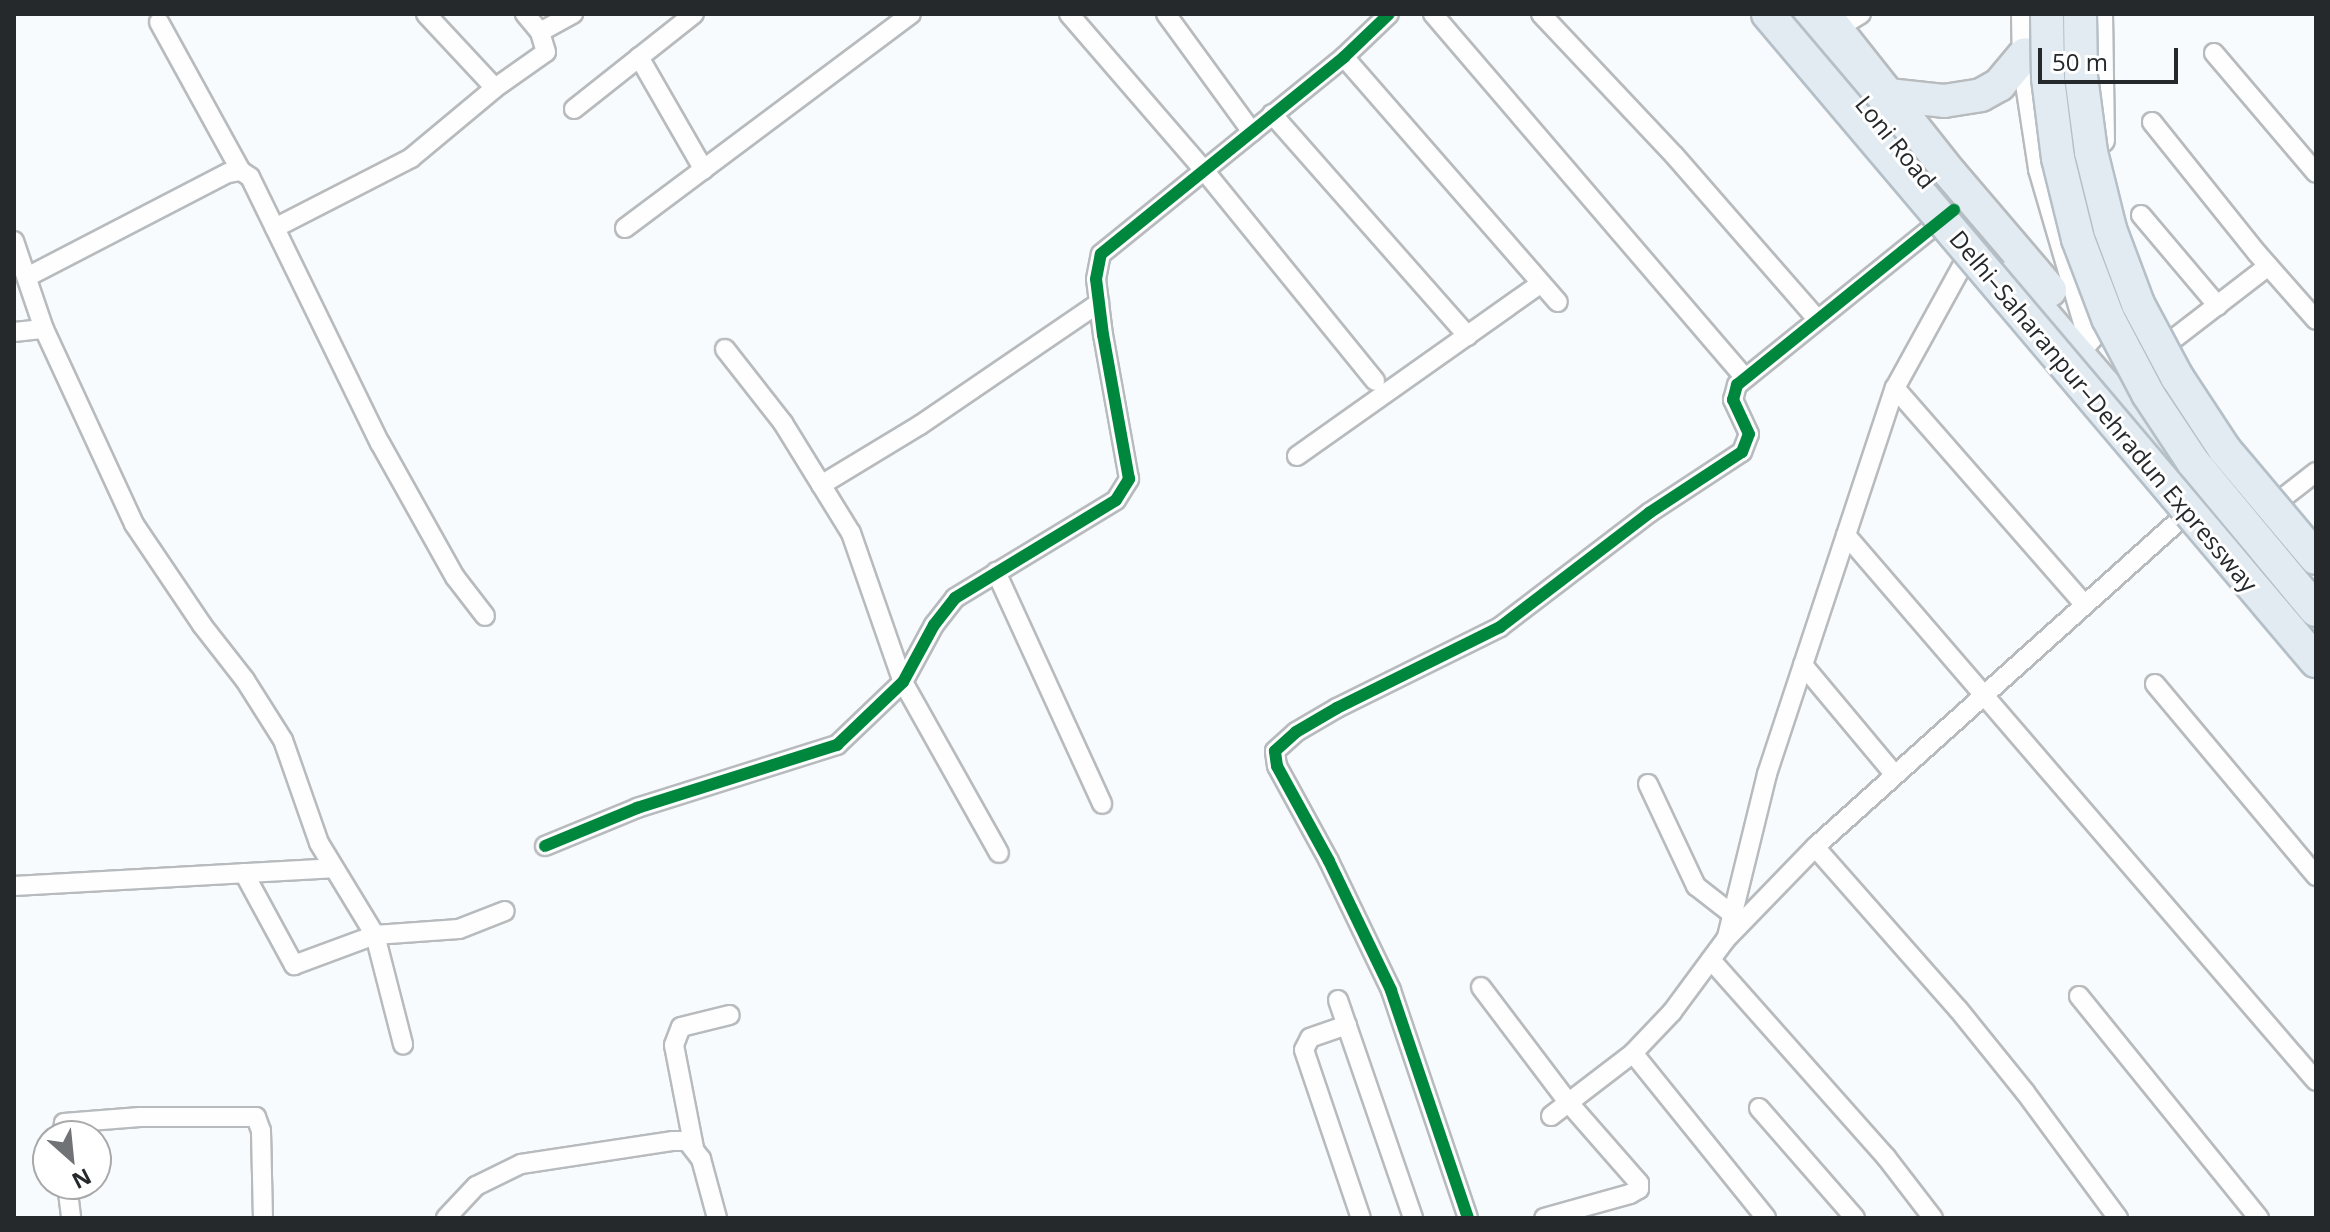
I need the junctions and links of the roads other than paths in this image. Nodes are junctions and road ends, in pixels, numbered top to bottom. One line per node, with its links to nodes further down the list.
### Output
1 (426, 14): 25 (street)
2 (525, 14): 20 (street)
3 (573, 14): 20 (street)
4 (694, 14): 18 (street)
5 (911, 14): 32 (street)
6 (1069, 14): 31 (street)
7 (1166, 14): 30 (street)
8 (1389, 14): 24 (street)
9 (1433, 14): 54 (street)
10 (1541, 14): 47 (street)
11 (1768, 14): 70 (highway, Delhi–Saharanpur–Dehradun Expressway, bridge)
12 (1791, 14): 35 (highway, Loni Road)
13 (2024, 14): 22 (street)
14 (2047, 14): 67 (highway, bridge)
15 (2080, 14): 63 (highway, bridge)
16 (2100, 14): 53 (street)
17 (1840, 19): 26 (highway, Loni Road)
18 (672, 20): 23 (street)
19 (159, 22): 33 (street)
20 (540, 32): 25 (street)
21 (2214, 53): 34 (street)
22 (2025, 54): 26 (highway); 53 (street)
23 (639, 57): 27 (street); 32 (street)
24 (1344, 57): 28 (street); 43 (street)
25 (495, 88): 37 (street)
26 (1888, 95): 53 (highway, Loni Road)
27 (574, 109)
28 (1272, 114): 30 (street); 51 (street)
29 (2152, 122): 41 (street)
30 (1252, 132): 31 (street)
31 (1203, 169): 45 (street); 55 (street)
32 (704, 170): 38 (street)
33 (241, 171): 37 (street); 42 (street)
34 (2316, 173)
35 (1954, 210): 39 (highway, Loni Road); 47 (street)
36 (2141, 215): 46 (street)
37 (275, 228): 68 (street)
38 (625, 228)
39 (1978, 238): 53 (highway, Loni Road); 56 (street)
40 (14, 241): 42 (street)
41 (2268, 266): 46 (street); 48 (street)
42 (27, 277): 49 (street)
43 (1541, 283): 44 (street); 51 (street)
44 (1558, 302)
45 (1099, 303): 59 (street); 64 (street)
46 (2218, 306): 53 (street)
47 (1817, 319): 54 (street)
48 (2316, 320)
49 (44, 329): 50 (street); 81 (street)
50 (14, 332)
51 (1468, 336): 57 (street)
52 (725, 349): 59 (street)
53 (2100, 361): 60 (highway, Loni Road); 61 (highway, Loni Road)
54 (1745, 378): 108 (street)
55 (1375, 381)
56 (1895, 388): 62 (street); 66 (street)
57 (1297, 456)
58 (2316, 472): 61 (street)
59 (821, 485): 72 (street)
60 (2203, 499): 66 (street); 69 (highway, Loni Road)
61 (2253, 521): 65 (highway, Loni Road)
62 (1846, 535): 71 (street); 74 (street)
63 (2316, 558)
64 (996, 572): 72 (street); 77 (street)
65 (2316, 595)
66 (2083, 603): 74 (street)
67 (2316, 610)
68 (485, 616)
69 (2316, 632)
70 (2316, 661)
71 (1803, 665): 75 (street); 86 (street)
72 (903, 682): 78 (street); 80 (street)
73 (2155, 684): 83 (street)
74 (1984, 693): 75 (street); 97 (street)
75 (1894, 774): 79 (street)
76 (1648, 784): 86 (street)
77 (1102, 804)
78 (545, 846)
79 (1815, 847): 88 (street); 113 (street)
80 (999, 853)
81 (332, 868): 82 (street); 87 (street)
82 (244, 873): 84 (street); 87 (street)
83 (2316, 876)
84 (14, 886)
85 (505, 911): 87 (street)
86 (1732, 914): 88 (street)
87 (375, 935): 95 (street)
88 (1726, 939): 89 (street)
89 (1711, 960): 96 (street); 112 (street)
90 (1481, 987): 98 (street)
91 (2079, 996): 114 (street)
92 (1338, 1000): 94 (street)
93 (730, 1015): 102 (street)
94 (1347, 1025): 106 (street); 107 (street)
95 (403, 1044)
96 (1633, 1053): 98 (street); 110 (street)
97 (2316, 1081)
98 (1568, 1102): 100 (street); 109 (street)
99 (1759, 1108): 111 (street)
100 (1551, 1116)
101 (102, 1120): 103 (street)
102 (694, 1148): 104 (street); 105 (street)
103 (263, 1218)
104 (446, 1218)
105 (717, 1218)
106 (1361, 1218)
107 (1413, 1218)
108 (1468, 1218)
109 (1544, 1218)
110 (1766, 1218)
111 (1855, 1218)
112 (1933, 1218)
113 (2118, 1218)
114 (2259, 1218)

